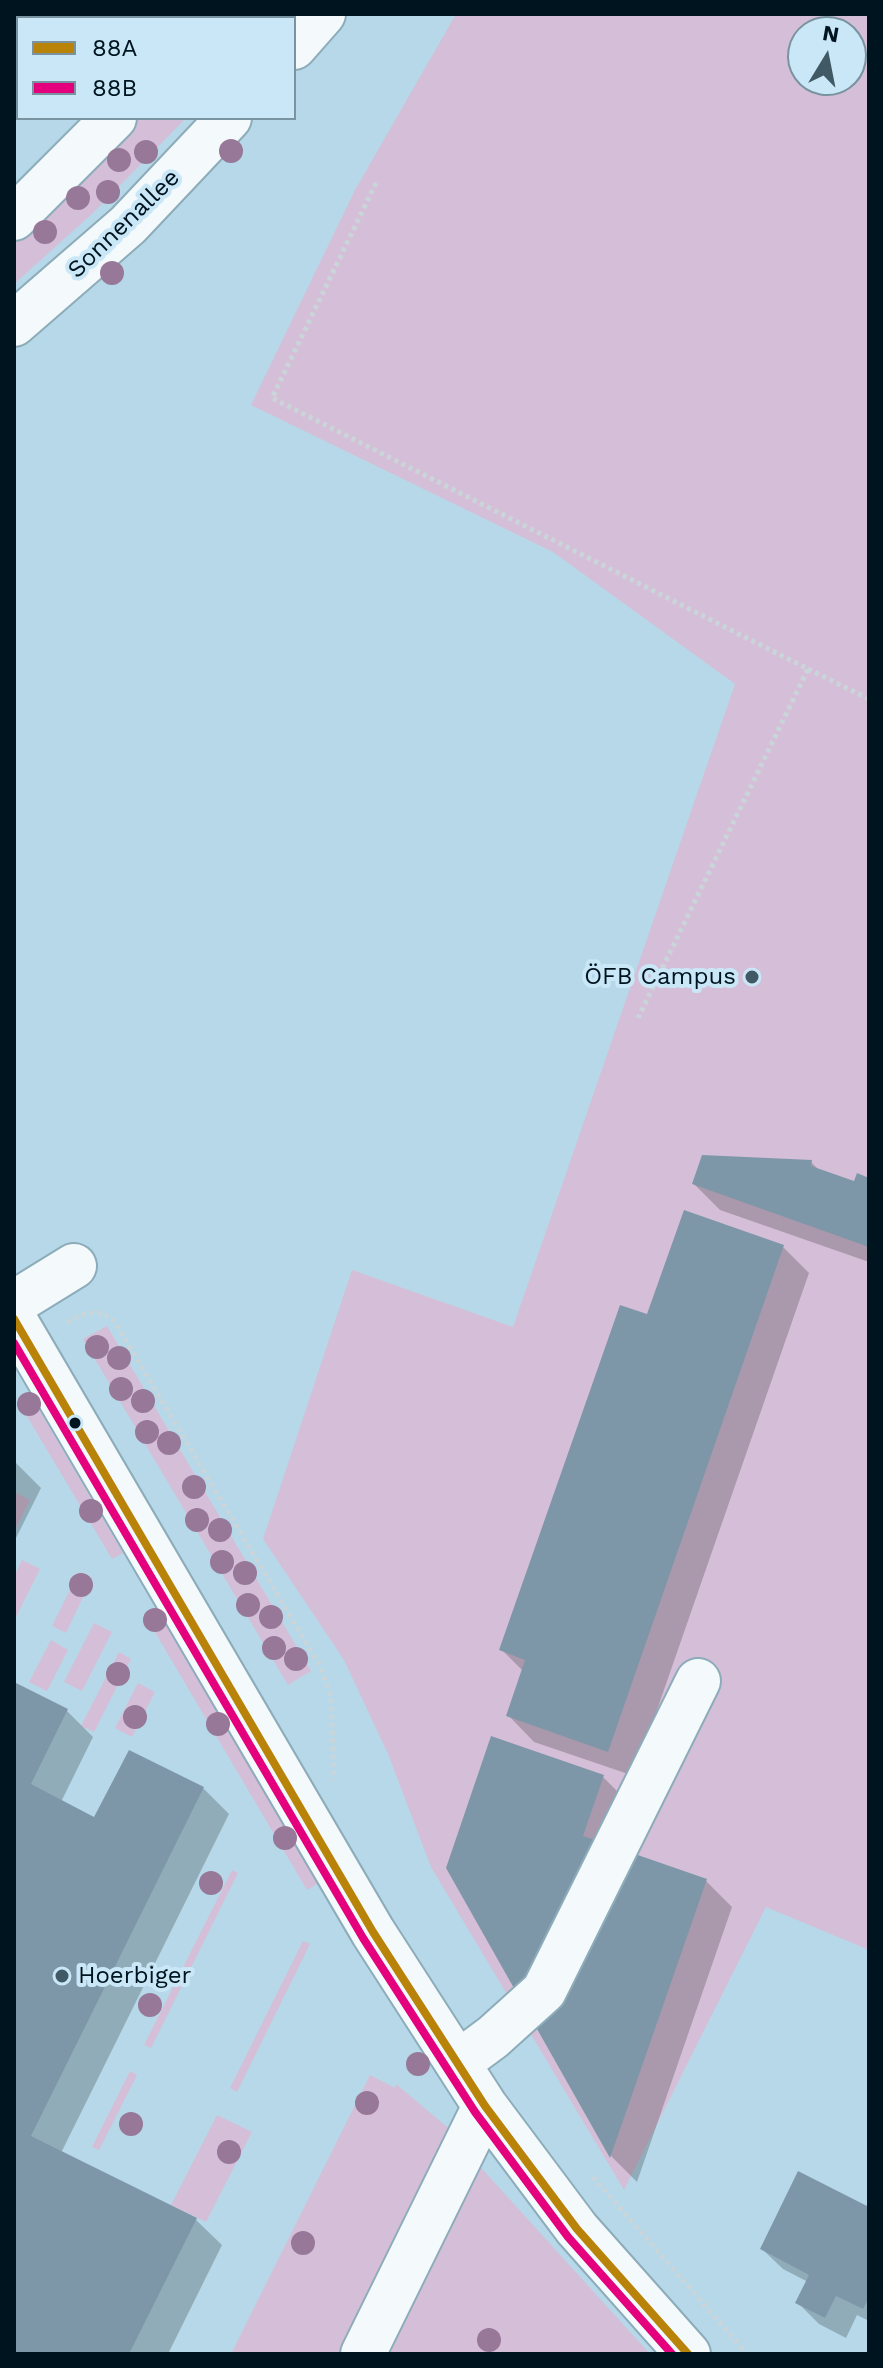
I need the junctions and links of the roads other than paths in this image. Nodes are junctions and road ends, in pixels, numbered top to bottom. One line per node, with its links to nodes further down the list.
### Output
1 (323, 14): 2 (street)
2 (296, 45)
3 (112, 120): 5 (street)
4 (227, 120): 6 (street, Sonnenallee)
5 (14, 218)
6 (14, 324)
7 (74, 1266): 8 (street)
8 (14, 1303)
9 (14, 1319): 11 (street)
10 (698, 1681): 11 (street)
11 (458, 2063): 12 (street)
12 (485, 2106): 13 (street); 14 (street)
13 (363, 2354)
14 (688, 2354)

